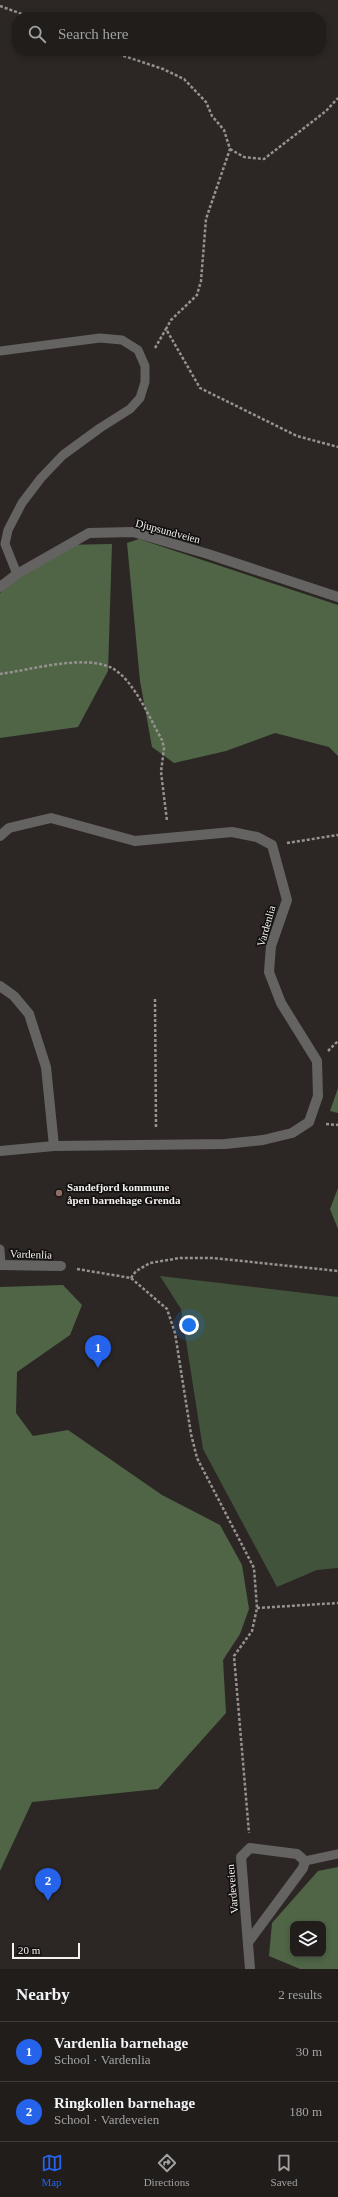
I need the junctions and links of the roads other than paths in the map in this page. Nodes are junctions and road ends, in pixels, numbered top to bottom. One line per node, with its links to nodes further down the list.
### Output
1 (0, 351): 2 (lane)
2 (3, 542): 3 (lane)
3 (17, 574): 4 (street, Djupsundveien); 5 (street, Djupsundveien)
4 (0, 587)
5 (338, 597)
6 (0, 836): 8 (street, Vardenlia)
7 (0, 986): 8 (street)
8 (54, 1146): 9 (street, Vardenlia)
9 (0, 1151)
10 (0, 1249): 11 (lane, Vardenlia)
11 (1, 1265): 12 (street, Vardenlia)
12 (61, 1266)
13 (338, 1854): 14 (lane)
14 (305, 1861): 15 (street); 15 (street, Vardeveien)
15 (249, 1940): 16 (street, Vardeveien)
16 (250, 1969)

